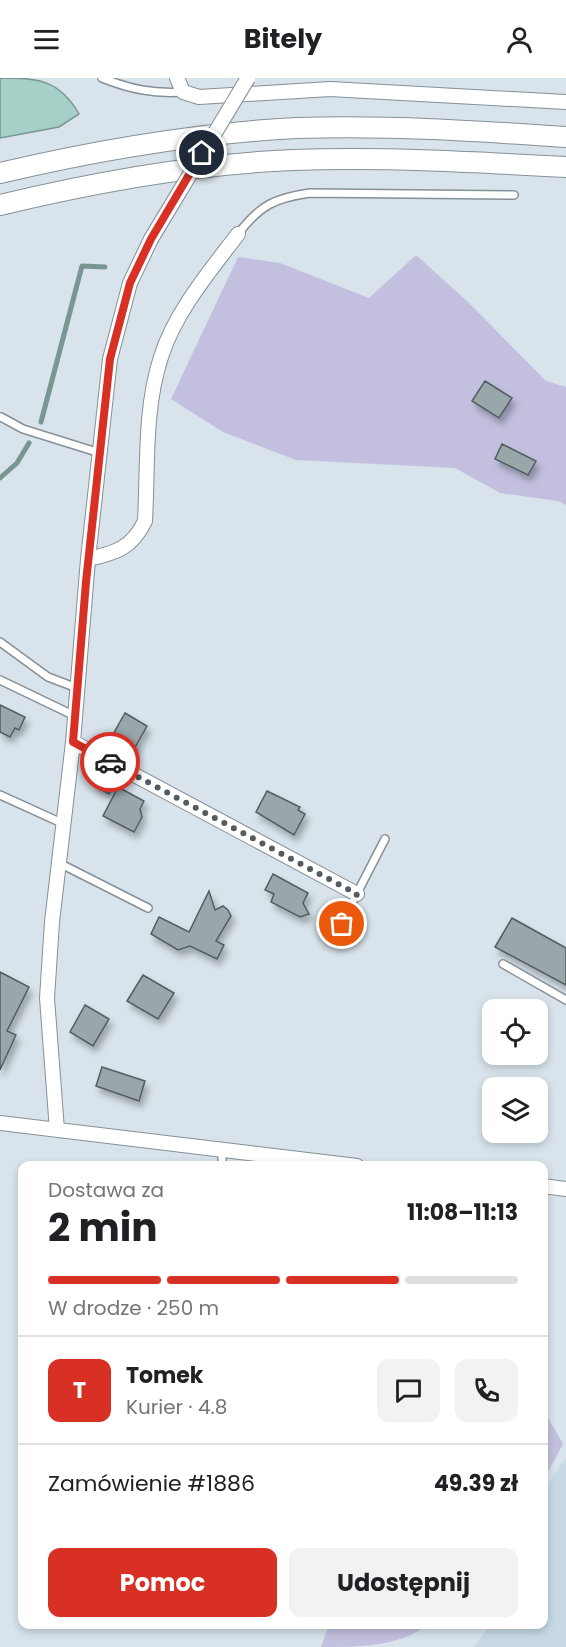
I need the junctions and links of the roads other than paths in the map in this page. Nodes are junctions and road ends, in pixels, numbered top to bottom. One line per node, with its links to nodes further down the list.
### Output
1 (102, 78): 4 (lane)
2 (177, 78): 4 (street)
3 (248, 78): 13 (street, bridge)
4 (183, 92): 5 (street)
5 (566, 102)
6 (566, 137): 8 (main road)
7 (566, 167): 10 (main road)
8 (0, 173)
9 (514, 195): 11 (lane)
10 (0, 205)
11 (238, 234): 14 (street)
12 (2, 417): 13 (lane)
13 (100, 453): 14 (street)
14 (88, 559): 17 (street)
15 (0, 642): 17 (lane)
16 (0, 680): 18 (lane)
17 (77, 688): 18 (street)
18 (75, 716): 19 (street)
19 (73, 742): 21 (street); 24 (street)
20 (0, 795): 21 (lane)
21 (64, 825): 23 (street)
22 (386, 839): 24 (lane)
23 (59, 863): 25 (lane); 30 (street)
24 (357, 894): 26 (lane)
25 (148, 908)
26 (334, 938)
27 (503, 964): 28 (lane)
28 (566, 999)
29 (0, 1123): 30 (street)
30 (57, 1130): 31 (street)
31 (222, 1150): 32 (lane); 33 (street)
32 (222, 1161)
33 (315, 1161)
34 (548, 1187): 35 (street)
35 (566, 1189)

